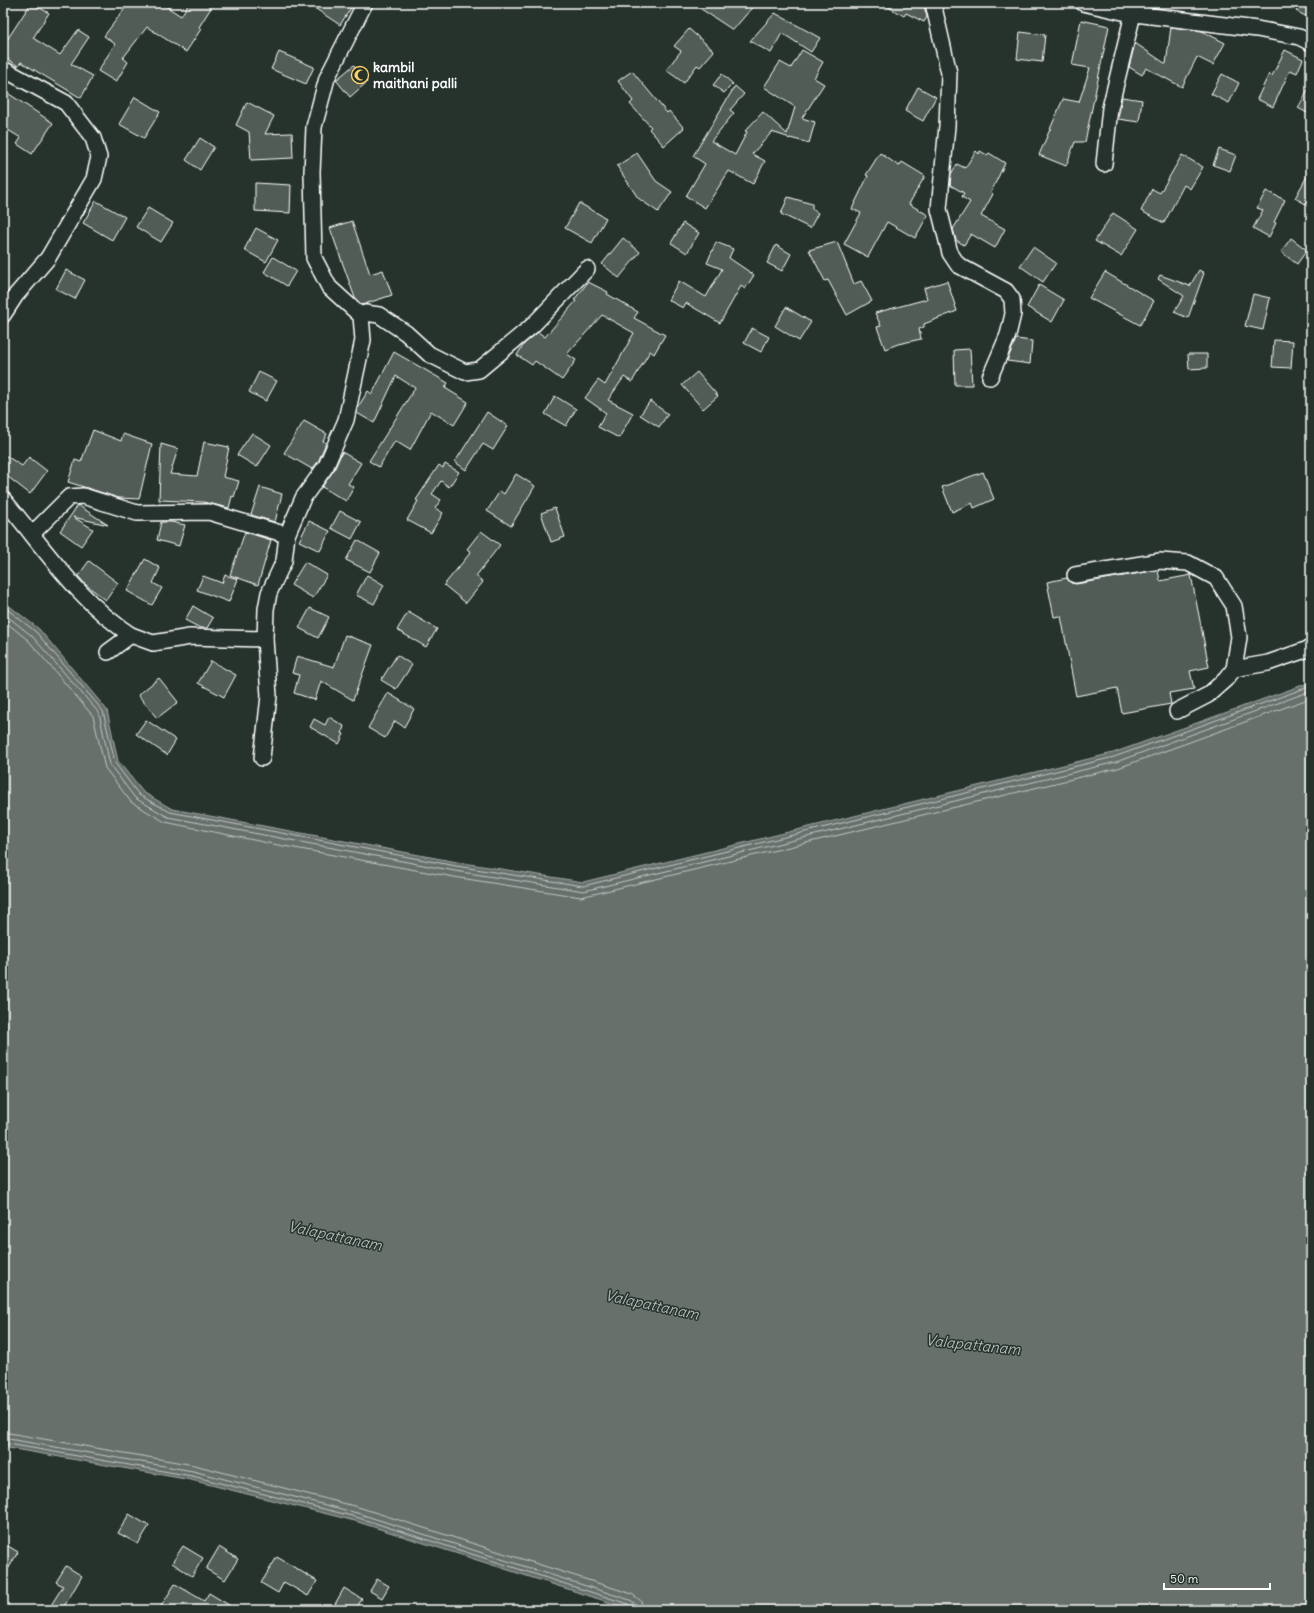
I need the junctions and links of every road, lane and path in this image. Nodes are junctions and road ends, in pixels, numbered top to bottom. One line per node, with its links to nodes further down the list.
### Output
1 (365, 3): 10 (street)
2 (933, 3): 11 (street)
3 (1083, 3): 4 (street)
4 (1133, 14): 5 (street); 7 (street)
5 (1311, 43)
6 (3, 69): 9 (street)
7 (1104, 164)
8 (587, 269): 10 (street)
9 (3, 315)
10 (361, 316): 14 (street)
11 (990, 377)
12 (3, 499): 13 (street)
13 (32, 534): 14 (street); 16 (street)
14 (287, 535): 17 (street)
15 (1076, 574): 20 (street)
16 (131, 635): 17 (street); 19 (street)
17 (265, 640): 22 (street)
18 (1311, 648): 20 (street)
19 (108, 652)
20 (1234, 668): 21 (street)
21 (1177, 711)
22 (262, 758)

